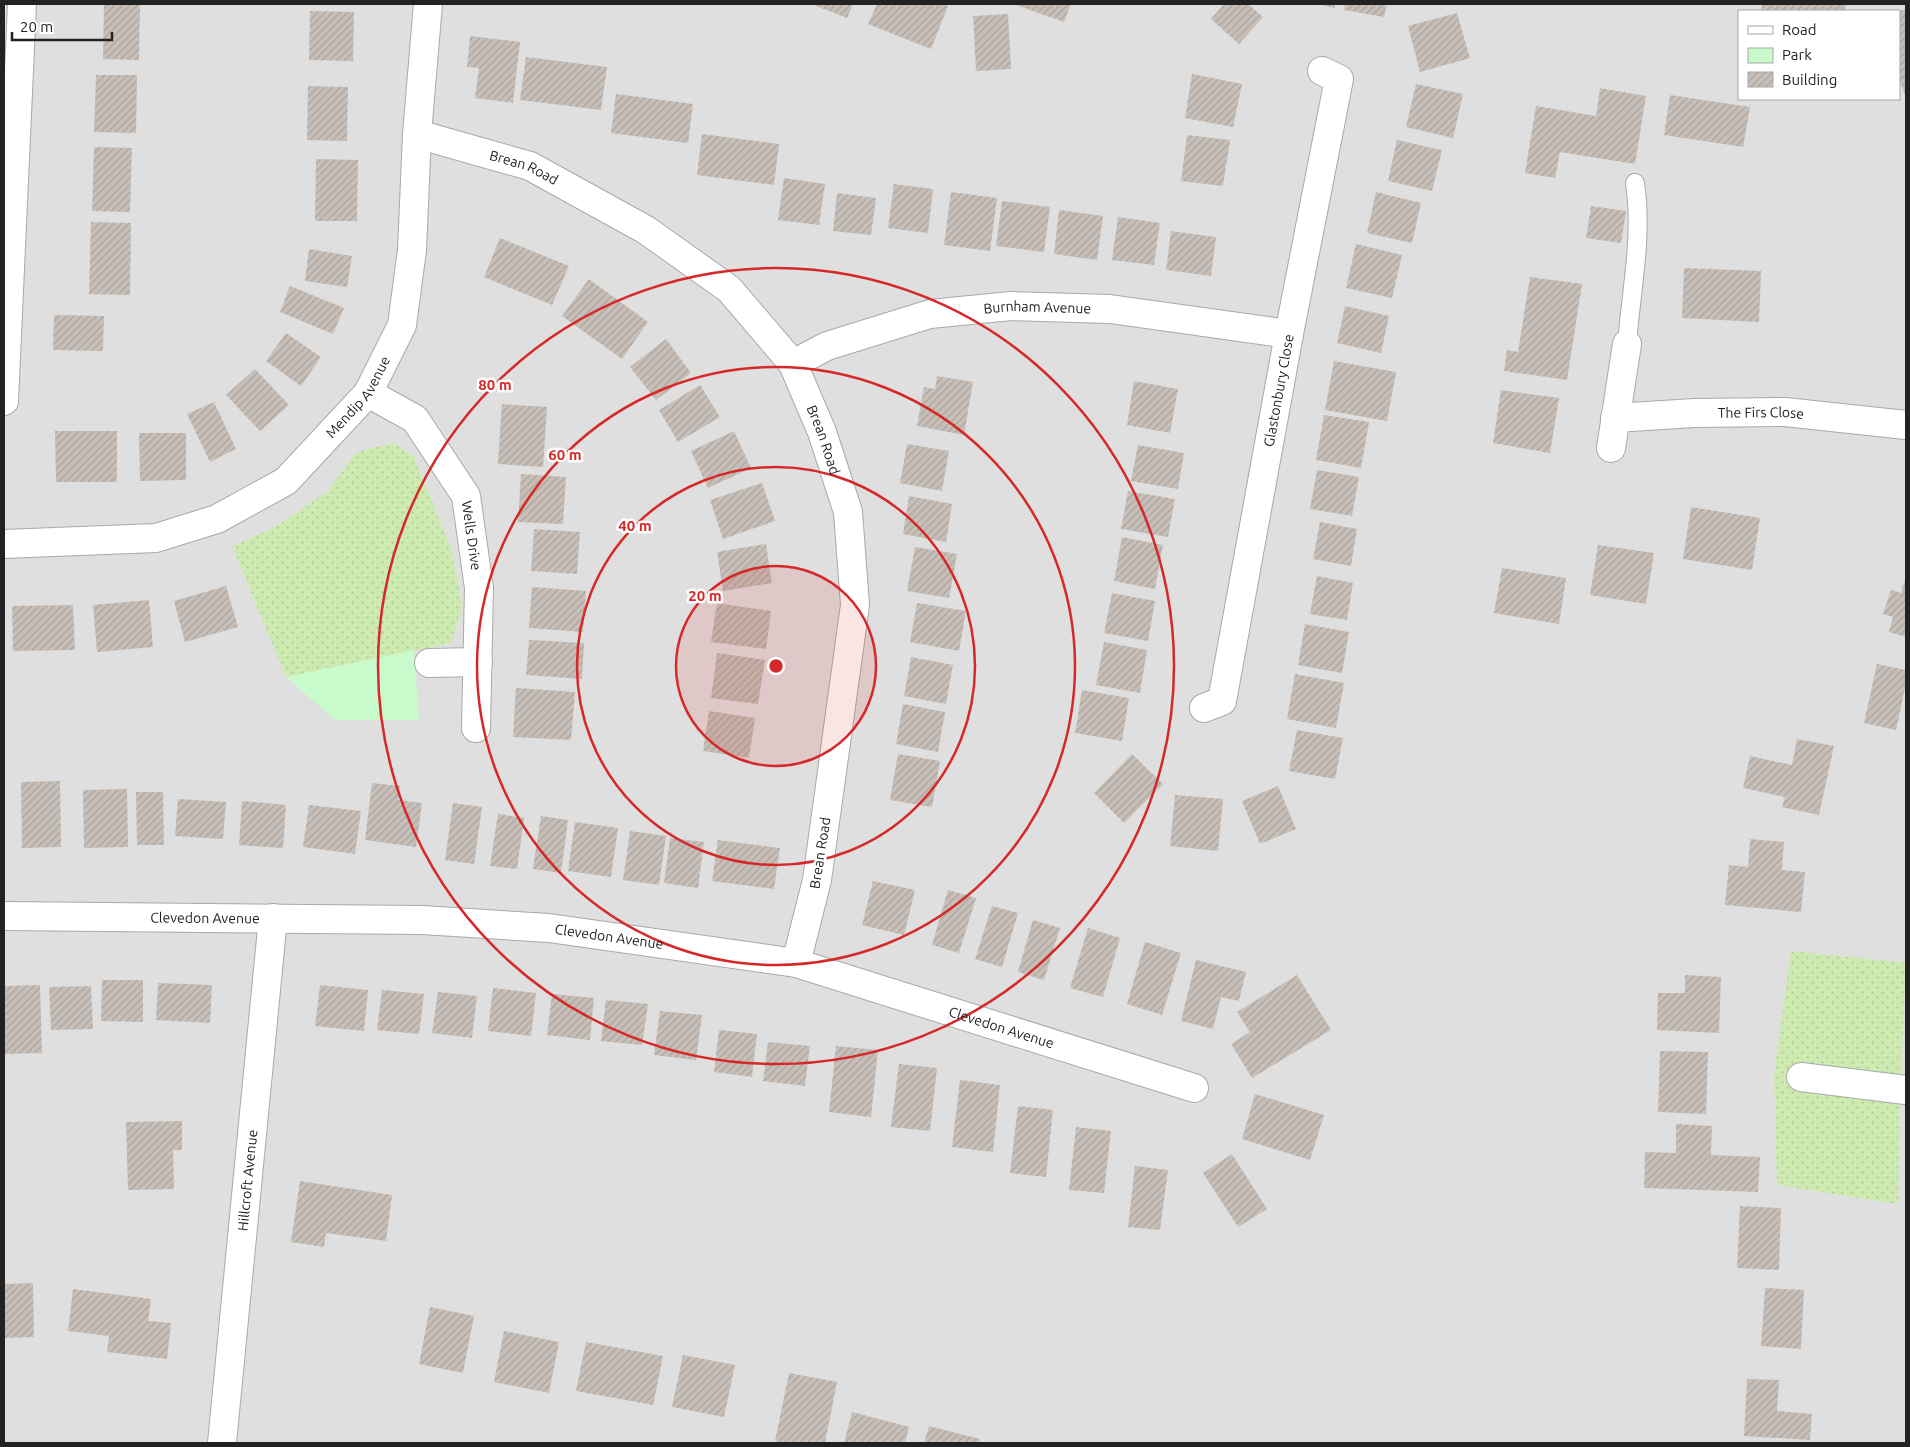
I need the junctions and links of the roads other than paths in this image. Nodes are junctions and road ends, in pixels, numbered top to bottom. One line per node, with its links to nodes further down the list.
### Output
1 (22, 4): 10 (street)
2 (428, 4): 4 (street, Mendip Avenue)
3 (1322, 71): 6 (street, Glastonbury Close)
4 (417, 134): 8 (street, Brean Road); 9 (street, Mendip Avenue)
5 (1635, 183): 7 (lane)
6 (1289, 334): 8 (street, Burnham Avenue); 17 (street, Glastonbury Close)
7 (1626, 344): 11 (street)
8 (793, 364): 21 (street, Brean Road)
9 (368, 393): 14 (street, Mendip Avenue); 15 (street, Wells Drive)
10 (4, 401)
11 (1615, 418): 12 (street, The Firs Close); 13 (street)
12 (1906, 425)
13 (1611, 448)
14 (4, 544)
15 (478, 662): 16 (street); 18 (street, Wells Drive)
16 (429, 663)
17 (1204, 708)
18 (476, 728)
19 (4, 916): 20 (street, Clevedon Avenue)
20 (274, 918): 21 (street, Clevedon Avenue); 25 (street, Hillcroft Avenue)
21 (796, 963): 23 (street, Clevedon Avenue)
22 (1801, 1077): 24 (street)
23 (1194, 1088)
24 (1906, 1090)
25 (222, 1443)

